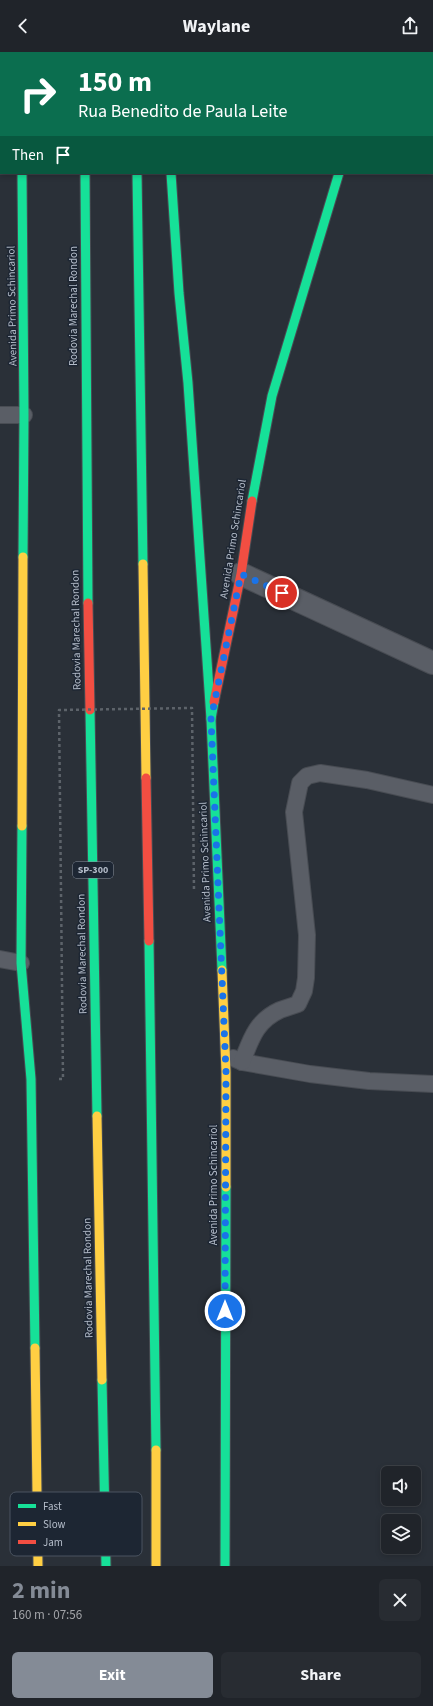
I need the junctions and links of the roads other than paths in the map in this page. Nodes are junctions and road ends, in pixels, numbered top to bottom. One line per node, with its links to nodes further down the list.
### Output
1 (22, 174): 7 (main road, Avenida Primo Schincariol)
2 (85, 174): 18 (main road, Rodovia Marechal Rondon / SP-300)
3 (137, 174): 23 (main road)
4 (171, 174): 10 (main road)
5 (339, 174): 8 (main road, Avenida Primo Schincariol)
6 (0, 415): 7 (lane)
7 (24, 415): 13 (main road, Avenida Primo Schincariol)
8 (241, 574): 9 (street); 10 (main road, Avenida Primo Schincariol)
9 (433, 663)
10 (211, 719): 14 (main road, Avenida Primo Schincariol)
11 (433, 795): 15 (lane)
12 (0, 959): 13 (lane)
13 (21, 963): 17 (main road, Avenida Primo Schincariol)
14 (224, 1054): 15 (lane); 24 (main road, Avenida Primo Schincariol)
15 (242, 1062): 16 (lane)
16 (433, 1084)
17 (37, 1492)
18 (105, 1492)
19 (38, 1556): 21 (main road, Avenida Primo Schincariol)
20 (106, 1556): 22 (main road, Rodovia Marechal Rondon / SP-300)
21 (38, 1566)
22 (106, 1566)
23 (156, 1566)
24 (225, 1566)

